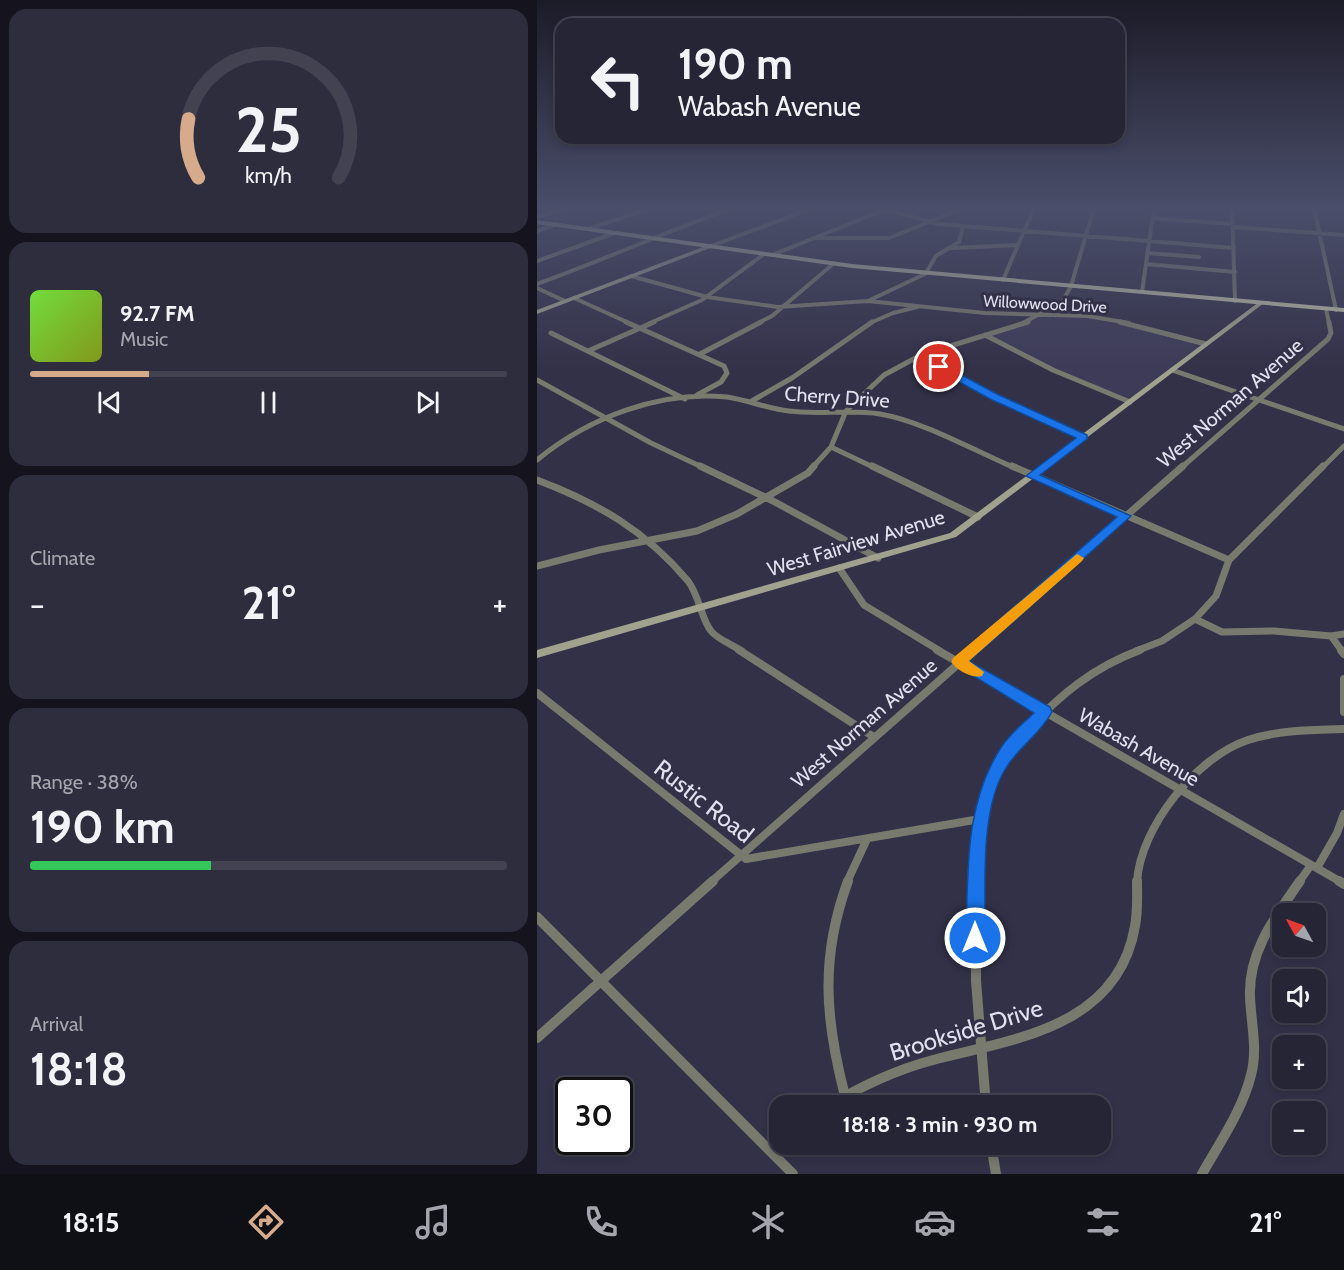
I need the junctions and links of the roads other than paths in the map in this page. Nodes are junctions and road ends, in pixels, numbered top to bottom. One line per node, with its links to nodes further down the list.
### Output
1 (597, 263): 16 (street)
2 (666, 263): 14 (street)
3 (752, 263): 19 (street)
4 (825, 263): 10 (main road)
5 (932, 263): 13 (street)
6 (1010, 263): 15 (street)
7 (1078, 263): 17 (street)
8 (1235, 263): 12 (street)
9 (1327, 263): 30 (street)
10 (833, 264): 13 (main road); 27 (street)
11 (1146, 264): 12 (street); 18 (street)
12 (1235, 272): 22 (street)
13 (926, 273): 15 (main road); 21 (street)
14 (631, 276): 19 (street, Willowwood Drive); 20 (street)
15 (1003, 280): 17 (main road)
16 (537, 286): 23 (street)
17 (1071, 286): 18 (main road); 32 (street)
18 (1142, 292): 22 (main road)
19 (707, 297): 27 (street, Willowwood Drive); 35 (street)
20 (574, 298): 23 (street); 35 (street)
21 (868, 301): 24 (street, Willowwood Drive); 27 (street, Willowwood Drive)
22 (1235, 301): 25 (main road)
23 (564, 302): 31 (street)
24 (893, 303): 26 (street, Willowwood Drive); 29 (street)
25 (1261, 303): 28 (main road); 38 (street, West Fairview Avenue)
26 (926, 306): 29 (street); 33 (street, Willowwood Drive)
27 (785, 307): 40 (street)
28 (1326, 309): 30 (main road); 46 (street, West Norman Avenue)
29 (901, 310): 47 (street)
30 (1340, 310)
31 (537, 312)
32 (1044, 313): 33 (street, Willowwood Drive); 34 (street); 38 (street, Willowwood Drive)
33 (1002, 314): 34 (street)
34 (1014, 326): 37 (street)
35 (642, 328): 39 (street); 40 (street)
36 (551, 333): 39 (street)
37 (984, 335): 41 (street); 48 (street)
38 (1206, 344): 42 (street, West Fairview Avenue)
39 (588, 351): 45 (street)
40 (700, 354): 44 (street)
41 (921, 355): 49 (street); 52 (street)
42 (1172, 370): 46 (street); 48 (street, West Fairview Avenue)
43 (537, 380): 50 (street)
44 (692, 398): 45 (street, Cherry Drive); 47 (street, Cherry Drive)
45 (685, 399): 50 (street, Cherry Drive)
46 (1259, 400): 51 (street); 59 (street, West Norman Avenue)
47 (750, 402): 49 (street, Cherry Drive)
48 (1130, 402): 52 (street, West Fairview Avenue)
49 (846, 411): 54 (street); 56 (street, Cherry Drive)
50 (606, 418): 55 (street, Cherry Drive); 58 (street)
51 (1344, 429)
52 (1083, 437): 56 (street, West Fairview Avenue)
53 (1344, 446): 63 (street)
54 (831, 447): 58 (street); 60 (street)
55 (537, 460)
56 (1032, 476): 59 (street, Cherry Drive); 60 (street, West Fairview Avenue)
57 (537, 480): 61 (street)
58 (766, 497): 61 (street); 62 (street)
59 (1125, 516): 63 (street, Cherry Drive); 72 (street, West Norman Avenue)
60 (978, 517): 62 (street, West Fairview Avenue)
61 (650, 541): 64 (street); 66 (street)
62 (878, 558): 65 (street, West Fairview Avenue)
63 (1229, 560): 67 (street)
64 (537, 566)
65 (839, 568): 66 (street, West Fairview Avenue); 72 (street, Wabash Avenue)
66 (701, 607): 70 (street, West Fairview Avenue); 78 (street)
67 (1195, 620): 69 (street); 75 (street)
68 (1344, 634): 69 (street)
69 (1331, 636): 71 (street)
70 (537, 654)
71 (1344, 654)
72 (958, 662): 75 (street, Wabash Avenue); 78 (street, West Norman Avenue)
73 (1344, 679): 76 (street)
74 (537, 693): 83 (street, Rustic Road)
75 (1044, 712): 79 (street, Wabash Avenue); 81 (street)
76 (1344, 712)
77 (1344, 729): 79 (street, Brookside Drive)
78 (874, 736): 83 (street, West Norman Avenue)
79 (1181, 790): 84 (street, Wabash Avenue); 89 (street, Brookside Drive)
80 (1344, 814): 84 (street)
81 (980, 819): 82 (street, Rustic Road); 89 (street)
82 (867, 839): 83 (street, Rustic Road); 90 (street)
83 (740, 855): 87 (street, West Norman Avenue)
84 (1314, 867): 85 (street, Wabash Avenue); 96 (street)
85 (1344, 884)
86 (537, 917): 87 (street)
87 (600, 979): 88 (street, West Norman Avenue); 92 (street)
88 (537, 1038)
89 (981, 1049): 90 (street, Brookside Drive); 91 (street)
90 (845, 1095)
91 (985, 1095)
92 (767, 1148): 94 (street)
93 (993, 1155): 95 (street)
94 (793, 1174)
95 (996, 1174)
96 (1202, 1174)

